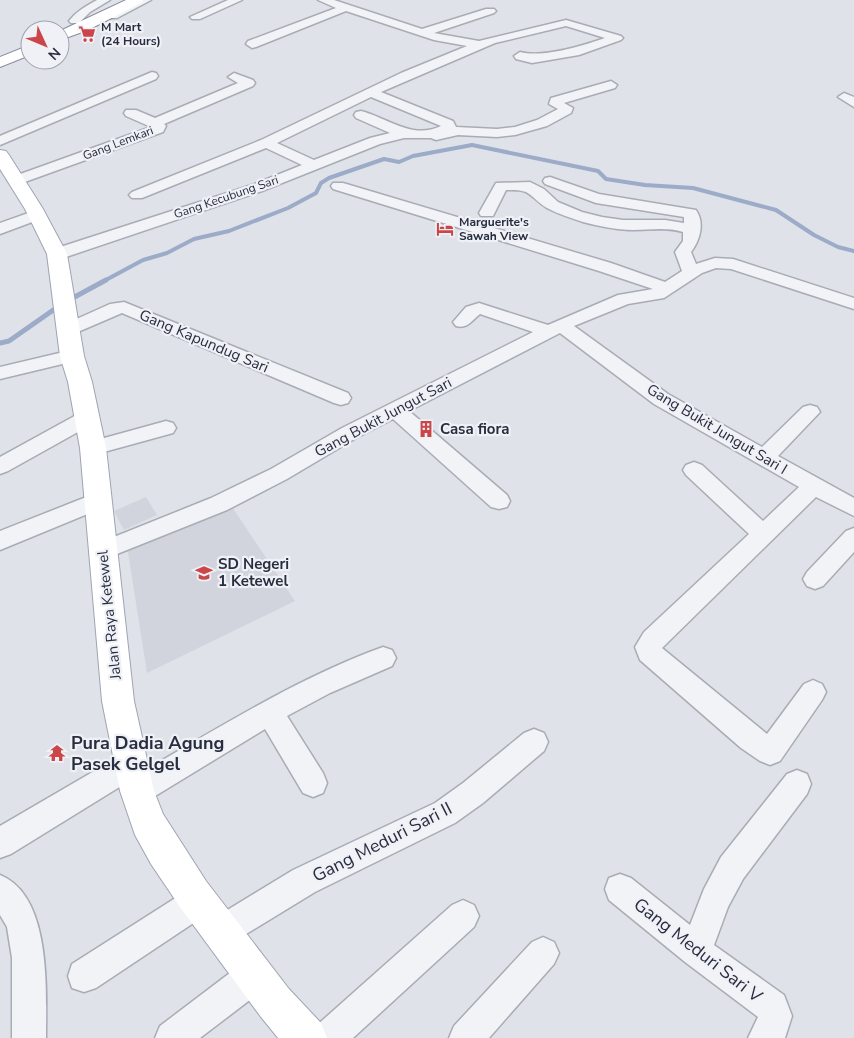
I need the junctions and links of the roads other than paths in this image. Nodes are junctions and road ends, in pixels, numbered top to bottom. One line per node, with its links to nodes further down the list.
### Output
1 (105, 0): 11 (street)
2 (116, 0): 11 (main road)
3 (136, 0): 11 (main road)
4 (146, 0): 11 (street)
5 (237, 0): 9 (street)
6 (323, 0): 7 (street)
7 (345, 8): 14 (street); 18 (street)
8 (490, 11): 14 (street)
9 (196, 17)
10 (515, 22): 15 (street)
11 (79, 24): 12 (main road); 13 (main road)
12 (70, 26)
13 (70, 30)
14 (422, 33): 15 (street)
15 (449, 40): 19 (street)
16 (20, 41): 20 (main road)
17 (20, 42): 21 (main road)
18 (252, 44)
19 (480, 44): 23 (street); 35 (street)
20 (0, 47)
21 (0, 51)
22 (20, 53): 24 (main road)
23 (520, 56)
24 (0, 62)
25 (152, 76): 33 (street)
26 (234, 77): 31 (street, Gang Lemkari)
27 (611, 85): 34 (street)
28 (376, 95): 32 (street, Gang Kecubung Sari)
29 (131, 112): 31 (street)
30 (361, 115): 32 (street)
31 (155, 123): 37 (street, Gang Lemkari)
32 (404, 134): 34 (street, Gang Kecubung Sari)
33 (0, 141)
34 (375, 141): 38 (street, Gang Kecubung Sari)
35 (266, 143): 38 (street); 43 (street)
36 (0, 155): 40 (main road, Jalan Raya Ketewel)
37 (83, 156): 39 (street); 40 (street, Gang Lemkari)
38 (313, 165): 48 (street, Gang Kecubung Sari)
39 (97, 168)
40 (17, 180): 45 (main road, Jalan Raya Ketewel)
41 (550, 181): 47 (street)
42 (338, 186): 50 (street)
43 (137, 195)
44 (487, 213): 47 (street)
45 (37, 215): 46 (street); 48 (main road, Jalan Raya Ketewel)
46 (0, 230)
47 (692, 230): 49 (street)
48 (57, 254): 53 (main road, Jalan Raya Ketewel)
49 (690, 271): 50 (street, Gang Bukit Jungut Sari); 51 (street, Gang Bukit Jungut Sari)
50 (666, 288): 54 (street, Gang Bukit Jungut Sari)
51 (854, 304)
52 (462, 322): 54 (street, Gang Bukit Jungut Sari I)
53 (67, 323): 55 (street, Gang Kapundug Sari); 56 (street, Gang Kapundug Sari); 59 (main road, Jalan Raya Ketewel)
54 (555, 328): 57 (street, Gang Bukit Jungut Sari); 62 (street, Gang Bukit Jungut Sari I)
55 (0, 373)
56 (341, 398)
57 (395, 409): 67 (street); 72 (street, Gang Bukit Jungut Sari)
58 (810, 412): 62 (street)
59 (87, 418): 61 (main road, Jalan Raya Ketewel); 63 (street)
60 (166, 428): 61 (street)
61 (93, 448): 66 (main road, Jalan Raya Ketewel)
62 (764, 457): 65 (street, Gang Bukit Jungut Sari I)
63 (0, 466)
64 (694, 470): 69 (street)
65 (814, 486): 68 (street, Gang Bukit Jungut Sari I); 69 (street)
66 (99, 500): 71 (street); 72 (main road, Jalan Raya Ketewel)
67 (499, 501)
68 (854, 508)
69 (764, 535): 75 (street)
70 (854, 537): 73 (street)
71 (0, 541)
72 (102, 550): 78 (main road, Jalan Raya Ketewel)
73 (815, 579)
74 (383, 658): 76 (street)
75 (813, 692)
76 (270, 712): 78 (street); 79 (street)
77 (534, 742): 86 (street, Gang Meduri Sari II)
78 (134, 778): 81 (street); 84 (main road, Jalan Raya Ketewel)
79 (313, 783)
80 (797, 784): 87 (street)
81 (0, 843)
82 (620, 889): 87 (street, Gang Meduri Sari V)
83 (0, 890): 91 (street)
84 (199, 901): 86 (main road, Jalan Raya Ketewel); 90 (street)
85 (463, 916): 94 (street)
86 (222, 931): 89 (main road, Jalan Raya Ketewel)
87 (696, 951): 96 (street, Gang Meduri Sari V)
88 (543, 953): 95 (street)
89 (255, 975): 92 (street); 93 (main road, Jalan Raya Ketewel)
90 (84, 976)
91 (29, 1038)
92 (172, 1038)
93 (306, 1038)
94 (328, 1038)
95 (466, 1038)
96 (765, 1038)

